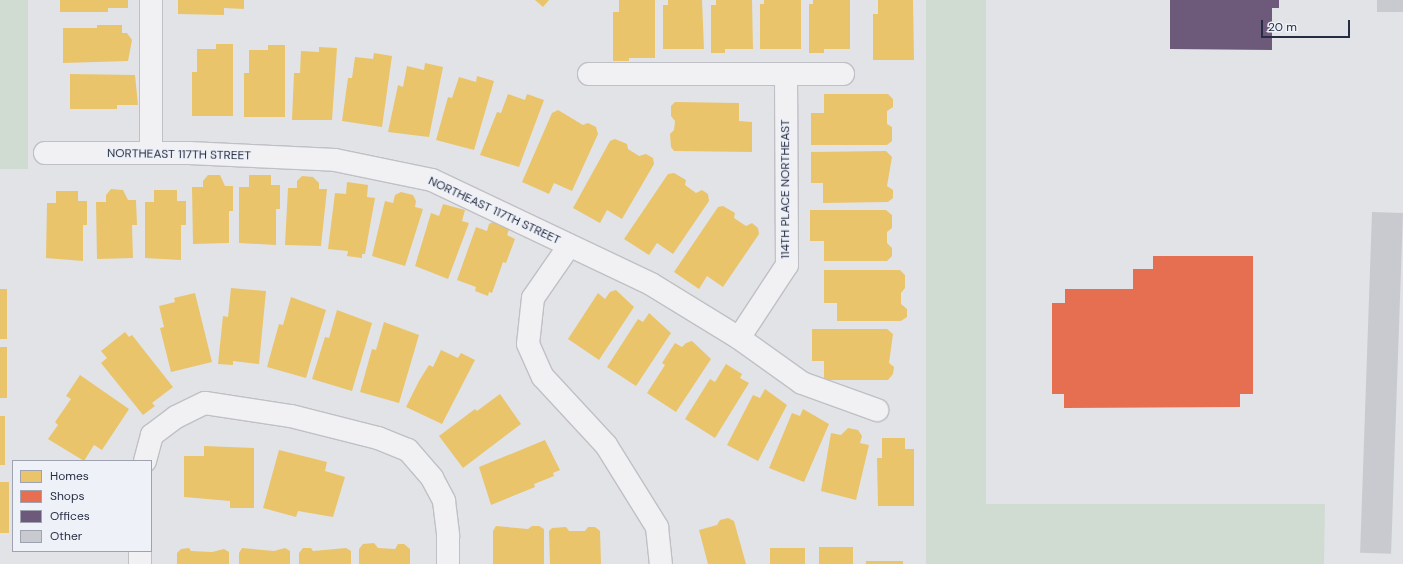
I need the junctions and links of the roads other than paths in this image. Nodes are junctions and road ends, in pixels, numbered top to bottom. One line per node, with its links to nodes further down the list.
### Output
1 (151, 0): 6 (street)
2 (590, 74): 3 (street)
3 (786, 74): 4 (street); 8 (street, 114TH PLACE NORTHEAST)
4 (842, 74)
5 (45, 153): 6 (street, NORTHEAST 117TH STREET)
6 (151, 153): 7 (street, NORTHEAST 117TH STREET)
7 (569, 246): 8 (street, NORTHEAST 117TH STREET); 14 (street)
8 (739, 338): 9 (street, NORTHEAST 117TH STREET)
9 (878, 410)
10 (145, 460): 13 (street)
11 (140, 552): 12 (street)
12 (140, 564)
13 (448, 564)
14 (661, 564)

